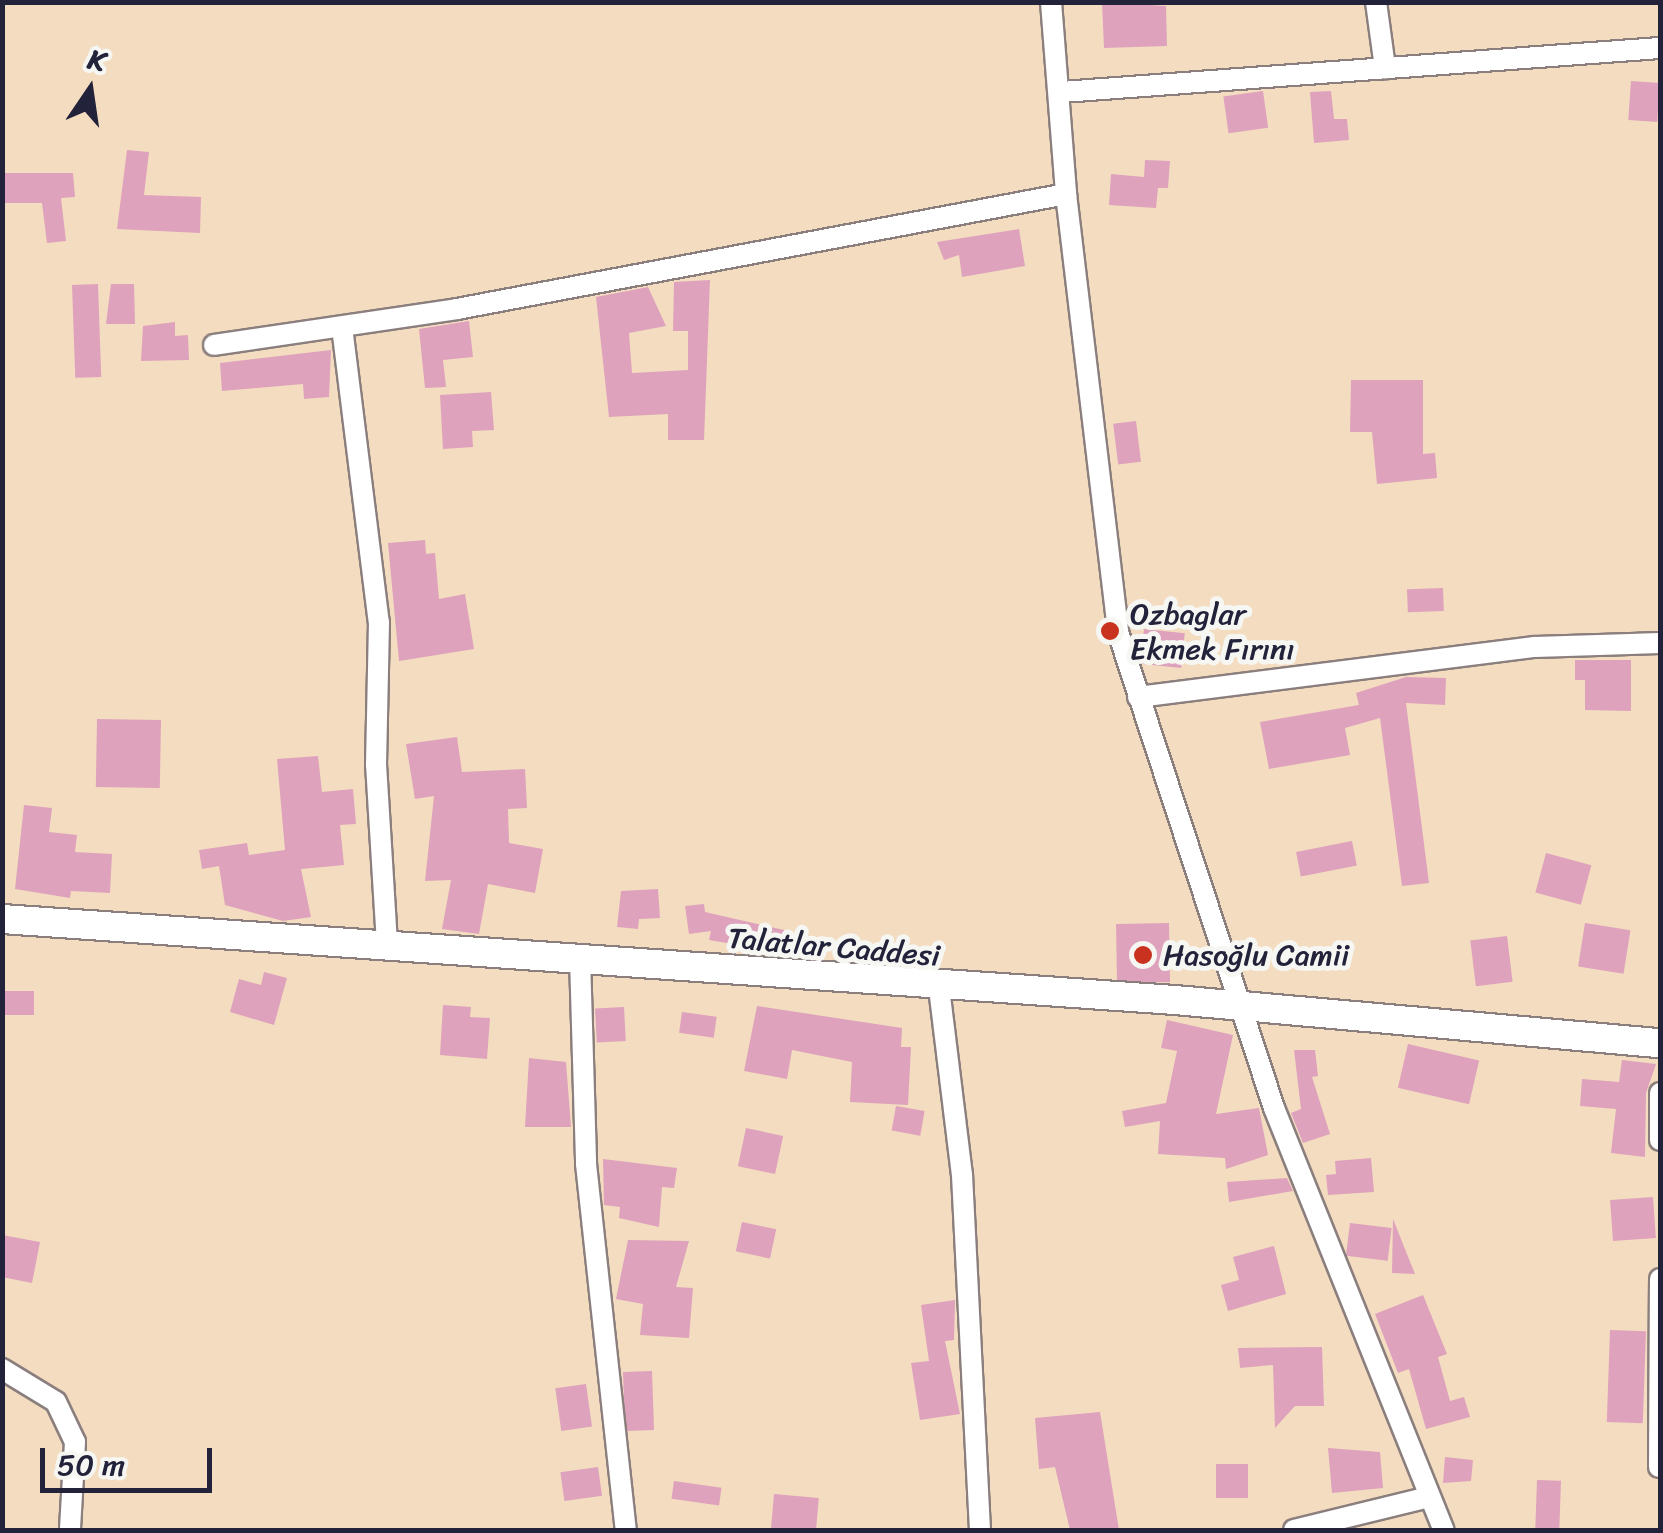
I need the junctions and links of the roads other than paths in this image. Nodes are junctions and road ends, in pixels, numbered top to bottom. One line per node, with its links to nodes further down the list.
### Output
1 (1052, 2): 5 (street)
2 (1376, 2): 4 (street)
3 (1660, 48): 4 (street)
4 (1384, 68): 5 (street)
5 (1062, 92): 6 (street)
6 (1066, 194): 7 (street); 10 (street)
7 (342, 327): 8 (street); 12 (street)
8 (214, 345)
9 (1660, 643): 10 (street)
10 (1138, 696): 15 (street)
11 (2, 919): 12 (street, Talatlar Caddesi)
12 (387, 945): 13 (street, Talatlar Caddesi)
13 (580, 958): 14 (street, Talatlar Caddesi); 24 (street)
14 (940, 988): 15 (street, Talatlar Caddesi); 25 (street)
15 (1246, 1009): 16 (street, Talatlar Caddesi); 22 (street)
16 (1660, 1043)
17 (1660, 1093): 18 (street)
18 (1660, 1140)
19 (1660, 1279): 21 (street)
20 (2, 1369): 23 (street)
21 (1660, 1467)
22 (1429, 1497): 26 (street); 27 (street)
23 (70, 1530)
24 (626, 1530)
25 (980, 1530)
26 (1294, 1530)
27 (1444, 1530)

